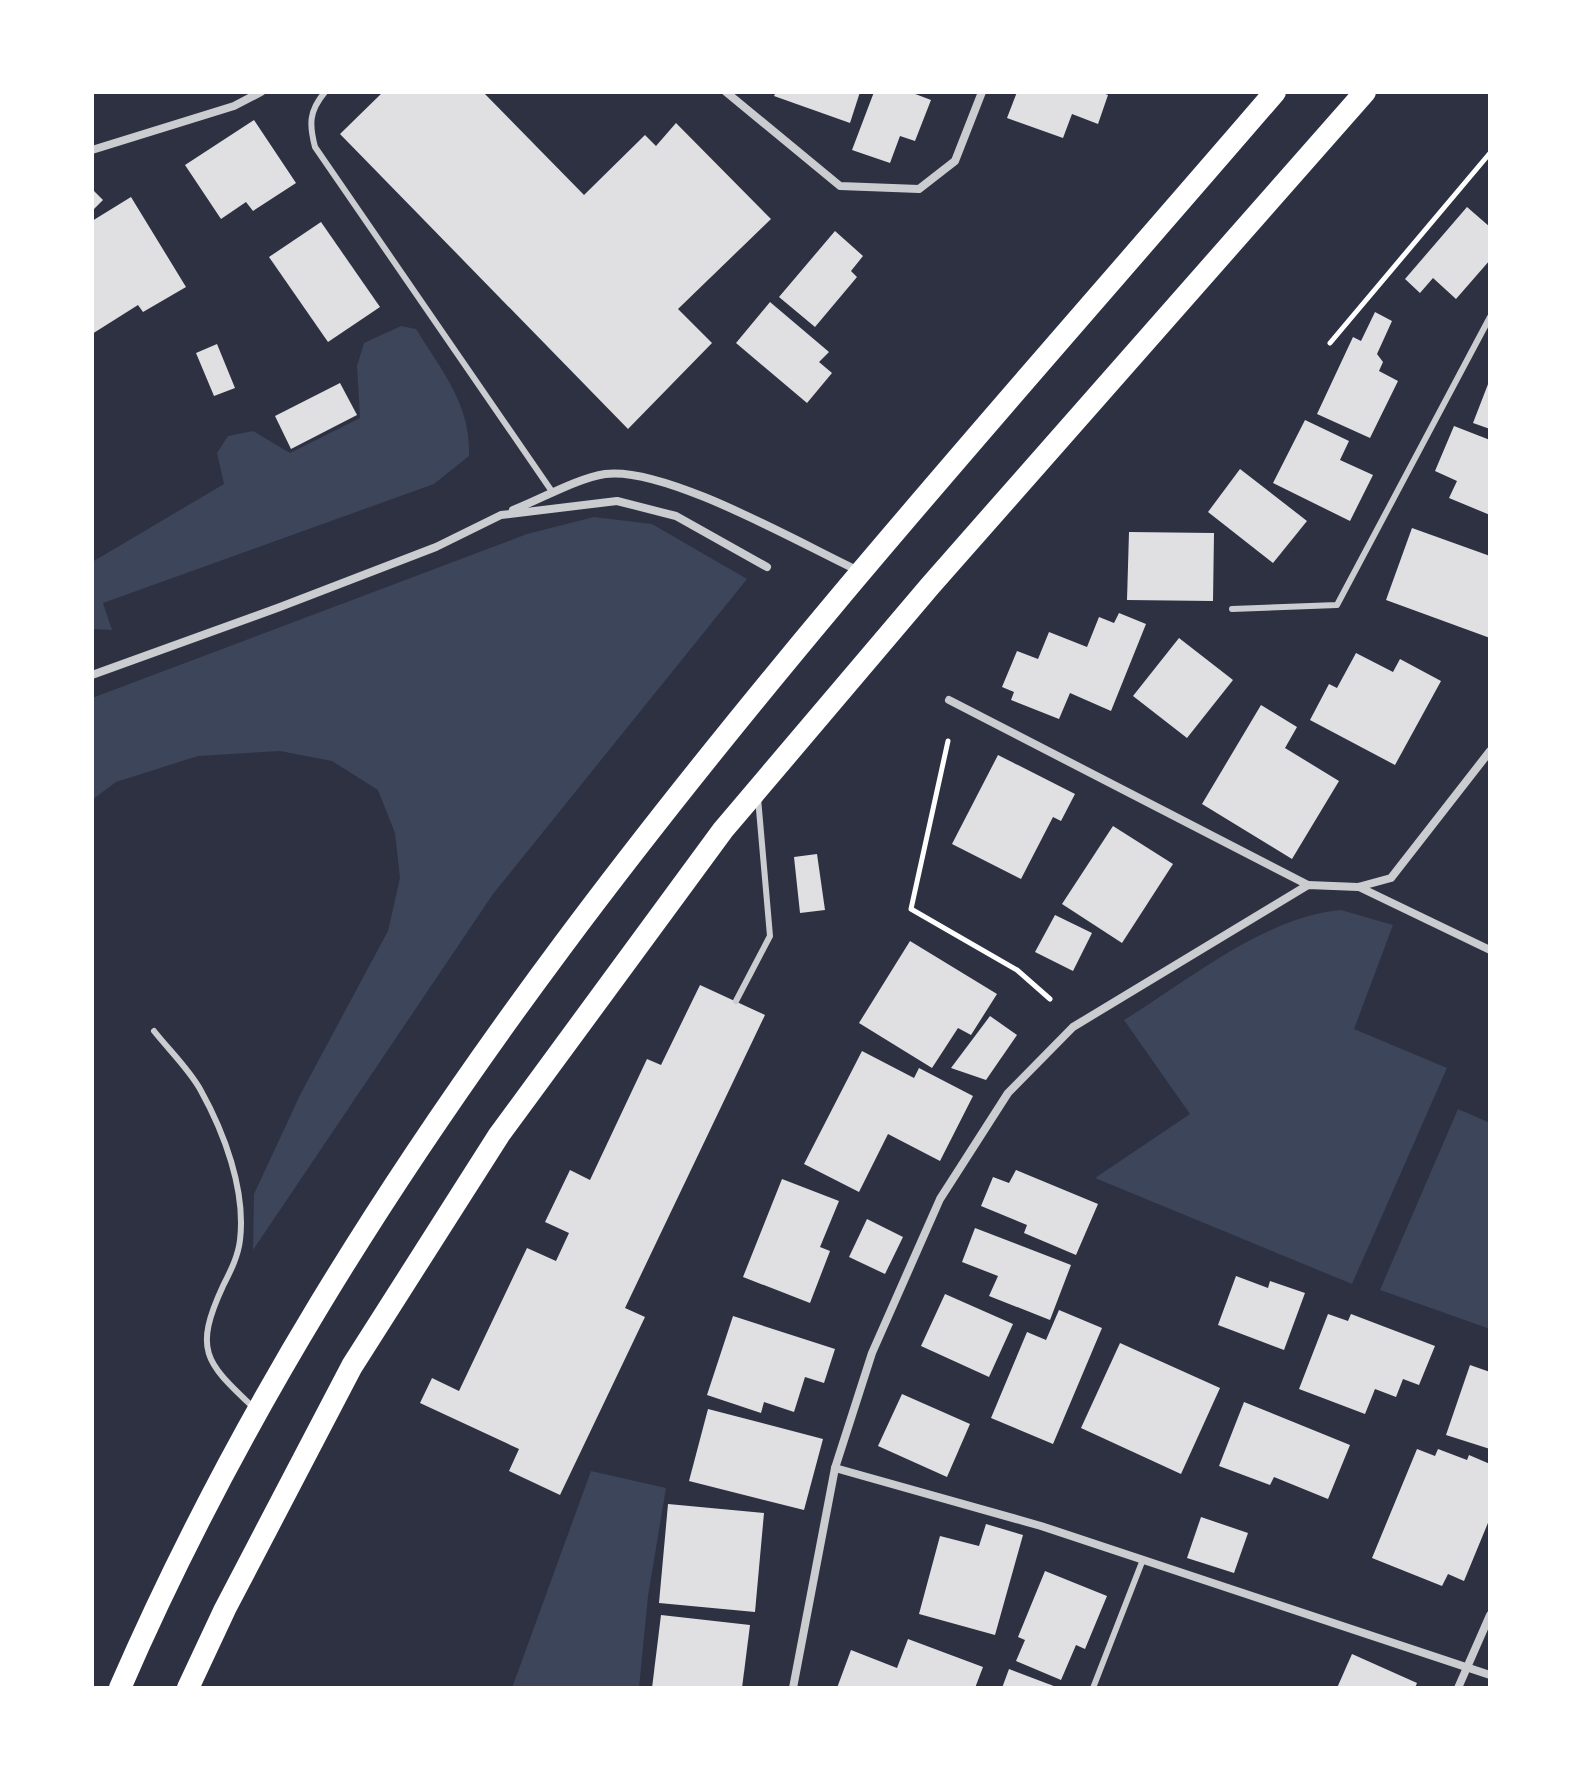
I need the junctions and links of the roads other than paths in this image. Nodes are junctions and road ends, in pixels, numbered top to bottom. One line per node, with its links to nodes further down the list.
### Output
1 (261, 92): 7 (street)
2 (325, 92): 9 (lane)
3 (726, 92): 4 (street)
4 (982, 92)
5 (1275, 92): 12 (highway)
6 (1365, 92): 17 (highway)
7 (92, 150)
8 (1490, 317): 13 (lane)
9 (554, 494): 10 (street); 12 (street)
10 (501, 515): 11 (street); 14 (street)
11 (767, 567)
12 (862, 572): 23 (highway)
13 (1232, 609)
14 (92, 675)
15 (949, 700): 18 (street)
16 (1490, 751): 19 (street)
17 (757, 790): 21 (lane); 30 (highway)
18 (1308, 885): 19 (street); 24 (street)
19 (1358, 887): 20 (street)
20 (1490, 950)
21 (736, 1001)
22 (154, 1031): 23 (lane)
23 (259, 1413): 29 (highway)
24 (835, 1468): 25 (street); 31 (street)
25 (1142, 1562): 27 (street); 32 (lane)
26 (1490, 1615): 27 (street)
27 (1467, 1668): 28 (street); 33 (street)
28 (1490, 1675)
29 (120, 1688)
30 (188, 1688)
31 (793, 1688)
32 (1093, 1688)
33 (1458, 1688)

